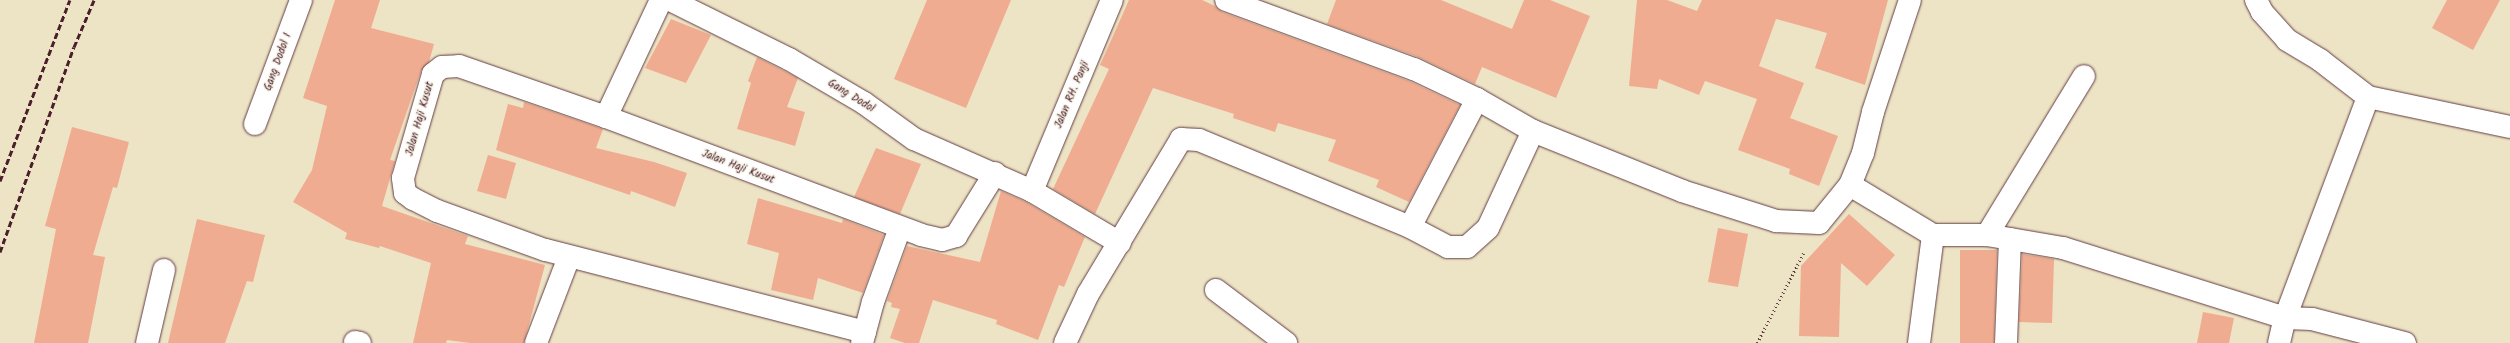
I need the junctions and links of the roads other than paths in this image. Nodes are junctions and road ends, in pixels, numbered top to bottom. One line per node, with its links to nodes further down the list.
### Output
1 (301, 0): 12 (street, Gang Dodol I)
2 (661, 0): 11 (street)
3 (670, 0): 15 (street, Gang Dodol)
4 (1112, 0): 17 (street, Jalan RH. Panji)
5 (1226, 0): 10 (street)
6 (1910, 0): 16 (street)
7 (2256, 0): 9 (street)
8 (2084, 76): 21 (street)
9 (2368, 98): 13 (street); 27 (street)
10 (1477, 99): 14 (street); 18 (street)
11 (606, 118): 19 (street, Jalan Haji Kusut); 24 (street, Jalan Haji Kusut)
12 (254, 124)
13 (2510, 126)
14 (1533, 131): 16 (street); 18 (street)
15 (995, 173): 17 (street, Gang Dodol); 19 (street, Jalan Haji Kusut)
16 (1850, 185): 20 (street)
17 (1032, 191): 23 (street, Gang Dodol)
18 (1410, 227): 23 (street)
19 (900, 228): 28 (street)
20 (1933, 235): 21 (street); 33 (street)
21 (1987, 235): 22 (street)
22 (2010, 239): 27 (street); 34 (street)
23 (1120, 243): 31 (street)
24 (569, 257): 28 (street, Jalan Haji Kusut); 30 (street)
25 (164, 270): 29 (street)
26 (1216, 290): 32 (street)
27 (2285, 318): 35 (street); 36 (street)
28 (863, 338)
29 (147, 343)
30 (536, 343)
31 (1065, 343)
32 (1286, 343)
33 (1919, 343)
34 (2006, 343)
35 (2279, 343)
36 (2405, 343)

